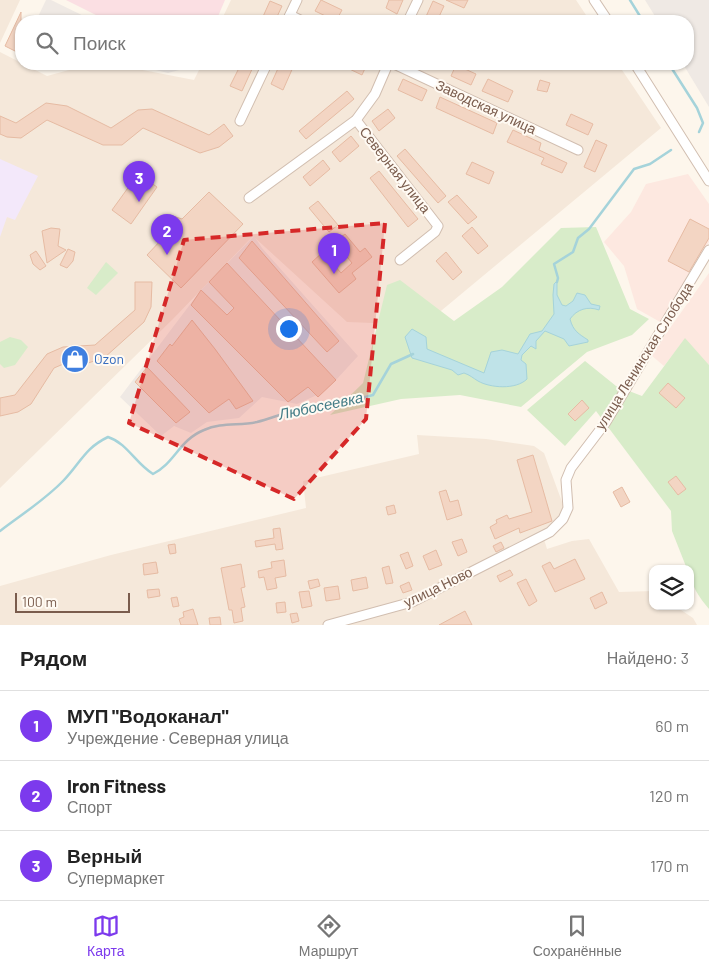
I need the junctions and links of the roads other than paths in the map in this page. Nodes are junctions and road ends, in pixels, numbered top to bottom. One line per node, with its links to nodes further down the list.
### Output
1 (297, 0): 4 (street)
2 (418, 0): 5 (street)
3 (594, 0): 6 (street)
4 (290, 15)
5 (411, 15)
6 (604, 15)
7 (264, 70): 12 (street)
8 (385, 70): 11 (street)
9 (407, 70): 13 (street, Заводская улица)
10 (639, 70): 14 (street)
11 (356, 120): 15 (street); 17 (street, Северная улица)
12 (240, 121)
13 (578, 150)
14 (709, 181)
15 (249, 198)
16 (709, 250): 18 (street, улица Ленинская Слобода)
17 (400, 260)
18 (542, 534): 19 (street, улица Ново)
19 (328, 625)

